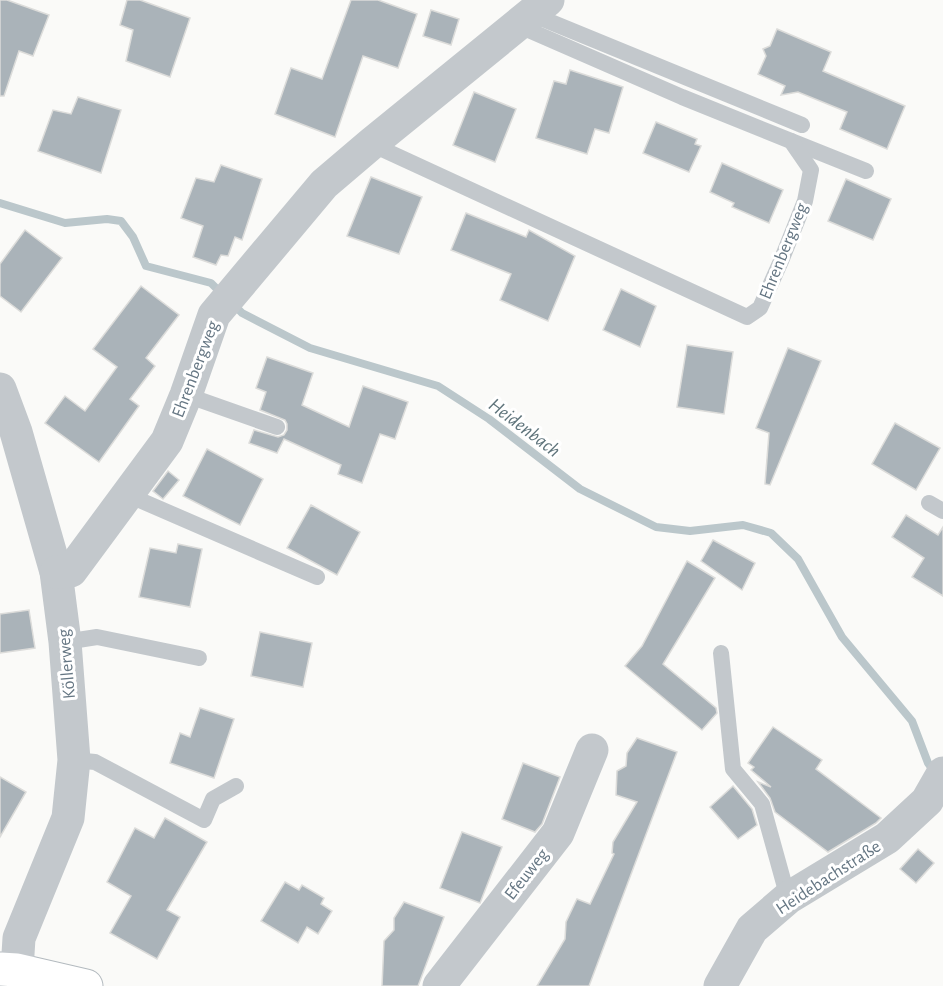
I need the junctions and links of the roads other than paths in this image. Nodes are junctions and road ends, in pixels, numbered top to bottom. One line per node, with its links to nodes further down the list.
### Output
1 (532, 13): 2 (lane); 3 (lane); 4 (street, Ehrenbergweg)
2 (802, 125)
3 (791, 141): 4 (lane, Ehrenbergweg); 5 (lane)
4 (371, 144): 7 (street, Ehrenbergweg)
5 (866, 171)
6 (0, 388): 10 (street, Köllerweg)
7 (186, 395): 8 (lane); 9 (street, Ehrenbergweg)
8 (277, 427)
9 (128, 495): 10 (street, Ehrenbergweg); 11 (lane)
10 (56, 572): 12 (street, Köllerweg)
11 (317, 577)
12 (65, 642): 14 (lane); 16 (street, Köllerweg)
13 (721, 653): 19 (lane)
14 (199, 658)
15 (592, 750): 22 (street, Efeuweg)
16 (74, 760): 18 (lane); 20 (street, Köllerweg)
17 (943, 773): 19 (street, Heidebachstraße)
18 (236, 786)
19 (788, 898): 23 (street, Heidebachstraße)
20 (9, 951): 21 (main road)
21 (86, 986)
22 (440, 986)
23 (720, 986)

